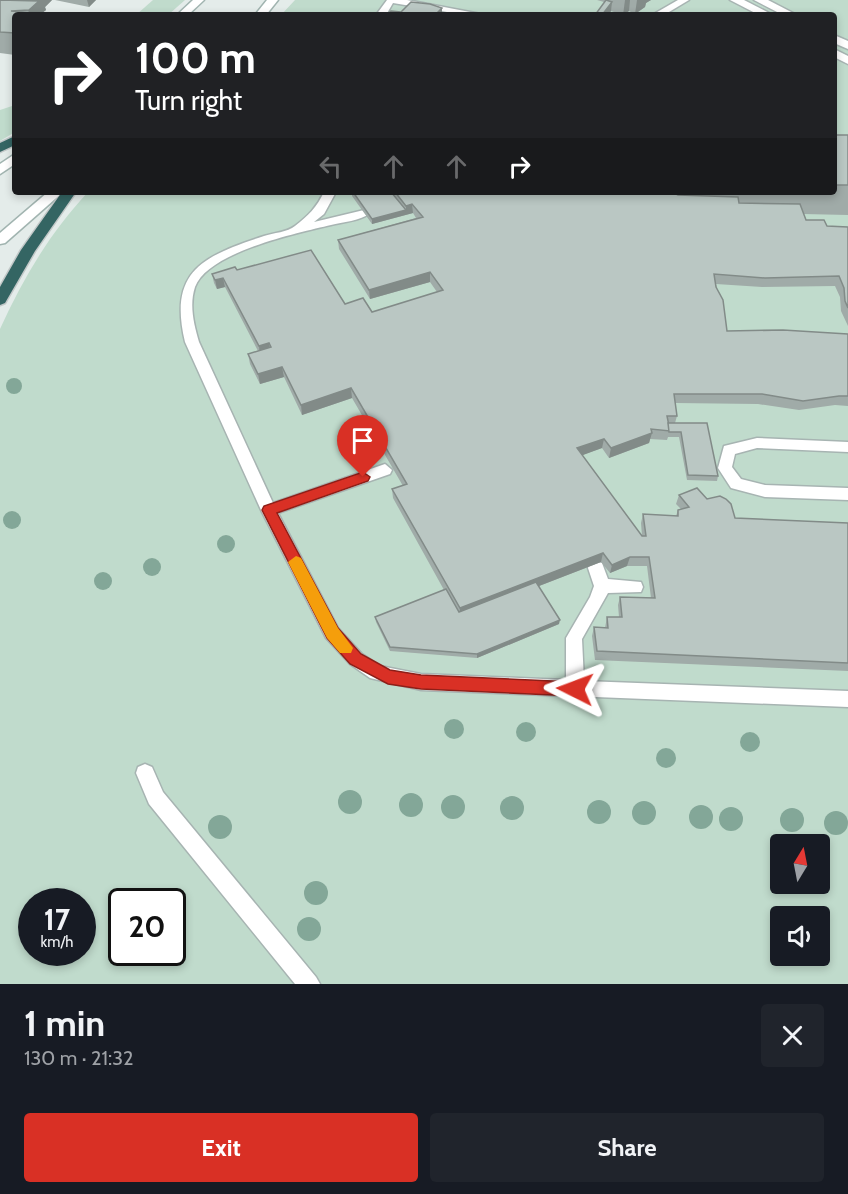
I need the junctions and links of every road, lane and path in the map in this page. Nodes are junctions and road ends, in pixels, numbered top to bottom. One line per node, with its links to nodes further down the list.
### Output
1 (199, 0): 7 (main road)
2 (273, 0): 8 (main road)
3 (391, 0): 9 (lane)
4 (685, 0): 10 (lane)
5 (735, 0): 11 (main road)
6 (759, 0): 12 (main road)
7 (185, 12)
8 (263, 12)
9 (464, 12)
10 (663, 12)
11 (761, 12)
12 (785, 12)
13 (12, 160): 14 (main road)
14 (0, 170)
15 (52, 195): 20 (main road)
16 (67, 195): 21 (highway)
17 (328, 195): 19 (lane)
18 (364, 213): 19 (lane)
19 (290, 233): 25 (lane)
20 (0, 240)
21 (0, 300)
22 (848, 447): 24 (lane)
23 (385, 470): 25 (lane)
24 (848, 494)
25 (269, 510): 29 (lane)
26 (596, 568): 27 (lane)
27 (602, 586): 28 (lane); 29 (lane)
28 (635, 587)
29 (575, 689): 30 (lane)
30 (848, 699)
31 (145, 773): 32 (lane)
32 (309, 984)

